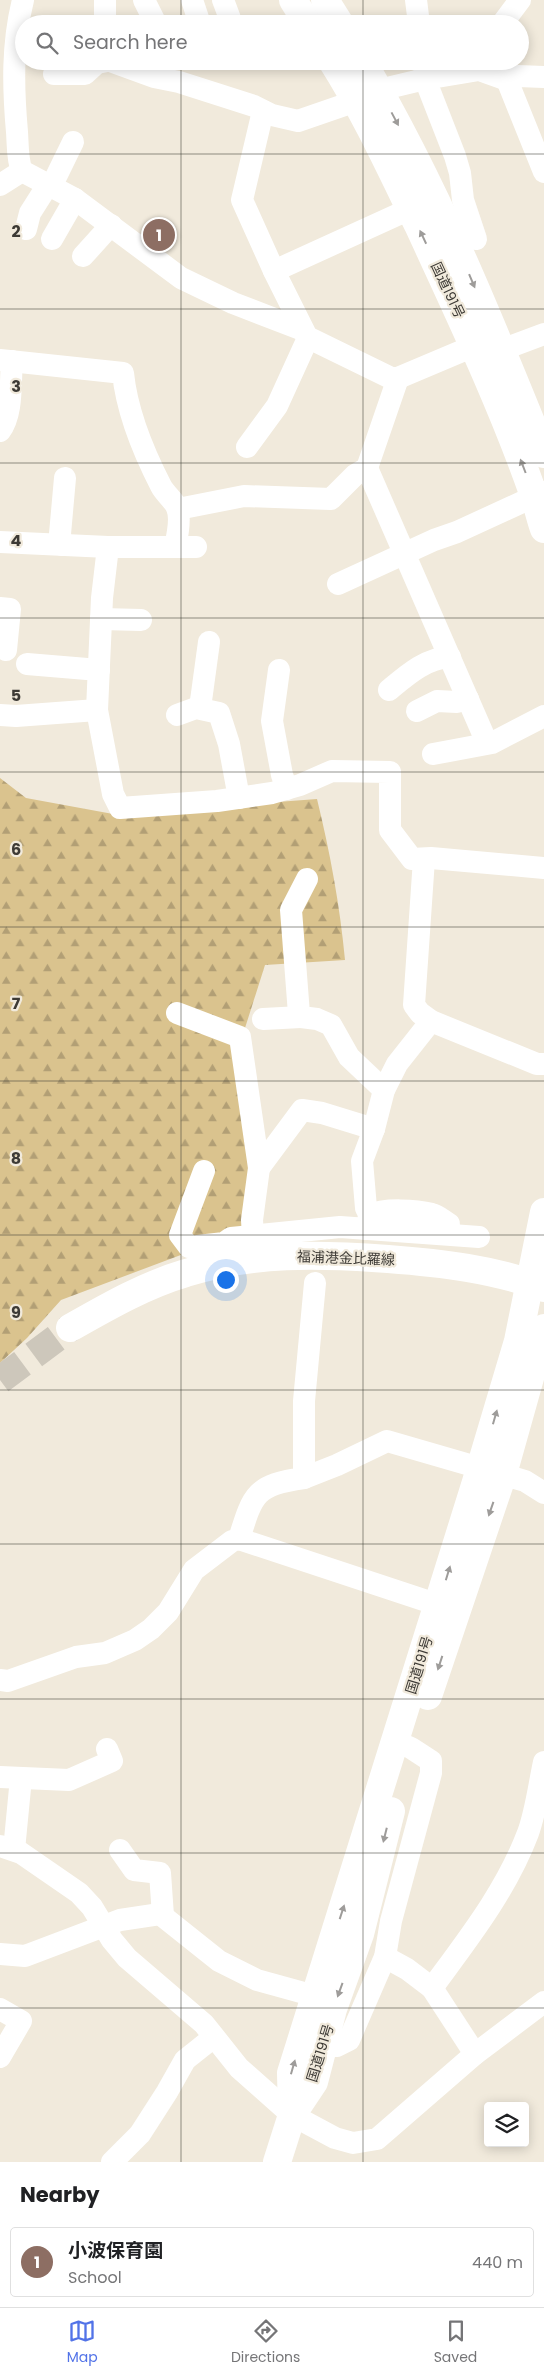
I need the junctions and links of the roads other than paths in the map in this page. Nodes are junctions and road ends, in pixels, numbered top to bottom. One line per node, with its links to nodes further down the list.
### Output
1 (23, 0): 10 (street)
2 (105, 0): 11 (street)
3 (144, 0): 12 (street)
4 (192, 0): 13 (street)
5 (223, 0): 14 (street)
6 (293, 0): 15 (main road)
7 (325, 0): 16 (main road)
8 (416, 0): 17 (street)
9 (520, 0): 18 (street)
10 (20, 15)
11 (105, 15)
12 (152, 15)
13 (197, 15)
14 (229, 15)
15 (302, 15)
16 (334, 15)
17 (418, 15)
18 (509, 15)
19 (15, 41): 35 (street)
20 (89, 70): 28 (street)
21 (135, 70): 31 (street)
22 (175, 70): 31 (street)
23 (341, 70): 32 (main road, 国道191号)
24 (364, 70): 32 (main road, 国道191号)
25 (425, 70): 26 (street); 32 (street); 41 (street)
26 (479, 70)
27 (491, 70): 30 (street)
28 (54, 74)
29 (544, 77): 30 (street)
30 (507, 80): 36 (street)
31 (179, 82): 33 (street)
32 (368, 96): 33 (street); 40 (main road, 国道191号); 41 (main road, 国道191号, one-way to 41)
33 (263, 112): 47 (street)
34 (73, 142): 37 (street)
35 (22, 171): 37 (street); 38 (street)
36 (544, 172)
37 (50, 184): 39 (street); 43 (street)
38 (0, 185)
39 (75, 199): 42 (street); 44 (street)
40 (410, 209): 47 (street); 50 (main road, 国道191号, one-way to 40)
41 (459, 222): 45 (street); 50 (main road, 国道191号, one-way to 50)
42 (111, 225): 46 (street); 48 (street)
43 (26, 229)
44 (52, 238)
45 (476, 239)
46 (84, 256)
47 (274, 271): 48 (street)
48 (305, 334): 52 (street); 54 (street)
49 (544, 334): 50 (street)
50 (490, 344): 52 (street); 55 (main road, 国道191号); 58 (main road, 国道191号, one-way to 50)
51 (6, 361): 53 (street); 59 (street)
52 (398, 378): 56 (street)
53 (0, 431)
54 (246, 447)
55 (544, 454)
56 (367, 468): 59 (street); 64 (street)
57 (64, 478): 62 (street)
58 (539, 495): 60 (main road, 国道191号); 64 (street)
59 (178, 509): 63 (street)
60 (544, 528)
61 (0, 542): 62 (street)
62 (62, 545): 63 (street)
63 (108, 546): 67 (street)
64 (403, 554): 65 (street); 71 (street)
65 (338, 584)
66 (0, 608): 70 (street)
67 (101, 619): 68 (street); 73 (street)
68 (141, 620)
69 (209, 642): 77 (street)
70 (6, 650)
71 (450, 657): 75 (street); 76 (street)
72 (27, 664): 73 (street)
73 (99, 670): 78 (street)
74 (279, 670): 85 (street)
75 (389, 690)
76 (468, 699): 79 (street); 83 (street)
77 (200, 708): 81 (street); 86 (street)
78 (97, 710): 80 (street); 86 (street)
79 (417, 711)
80 (0, 714)
81 (177, 715)
82 (544, 716): 83 (street)
83 (487, 743): 84 (street)
84 (433, 754)
85 (287, 789): 86 (street); 87 (street)
86 (239, 798)
87 (424, 859): 88 (street); 93 (street)
88 (544, 868)
89 (307, 879): 91 (street)
90 (177, 1013): 98 (street)
91 (301, 1017): 92 (street); 96 (street)
92 (263, 1019)
93 (431, 1021): 95 (street); 96 (street)
94 (343, 1064): 96 (street)
95 (544, 1064)
96 (384, 1090): 97 (street)
97 (374, 1128): 98 (street); 101 (street)
98 (259, 1168): 104 (street)
99 (204, 1171): 104 (street)
100 (544, 1212): 107 (main road, 国道191号)
101 (368, 1223): 102 (street); 103 (street); 104 (street)
102 (449, 1224): 103 (street); 103 (street)
103 (403, 1231): 105 (street)
104 (253, 1236)
105 (397, 1259): 107 (main road, 福浦港金比羅線); 108 (main road, 福浦港金比羅線)
106 (315, 1282): 111 (street)
107 (537, 1285): 110 (main road, 国道191号, one-way to 107)
108 (70, 1328)
109 (544, 1328): 110 (main road, 国道191号)
110 (492, 1470): 111 (street); 112 (street); 114 (main road, 国道191号)
111 (304, 1478): 113 (street)
112 (544, 1493)
113 (238, 1539): 114 (street); 115 (street)
114 (447, 1608): 116 (main road, 国道191号)
115 (0, 1680)
116 (403, 1744): 124 (street); 127 (main road, 国道191号, one-way to 116); 134 (main road, 国道191号, one-way to 134)
117 (107, 1749): 119 (street)
118 (544, 1762): 126 (street)
119 (11, 1778): 120 (street)
120 (7, 1848): 123 (street)
121 (120, 1850): 122 (street)
122 (163, 1916): 123 (street); 127 (street)
123 (104, 1927): 125 (street); 130 (street)
124 (385, 1957): 126 (street); 131 (street)
125 (2, 1960)
126 (432, 1988): 132 (street)
127 (315, 1996): 134 (main road, 国道191号, one-way to 127)
128 (544, 2002): 132 (street)
129 (0, 2009): 133 (street)
130 (214, 2037): 134 (street); 135 (street)
131 (337, 2046)
132 (475, 2054): 134 (street)
133 (0, 2057)
134 (292, 2115): 136 (main road, 国道191号)
135 (112, 2162)
136 (277, 2162)

